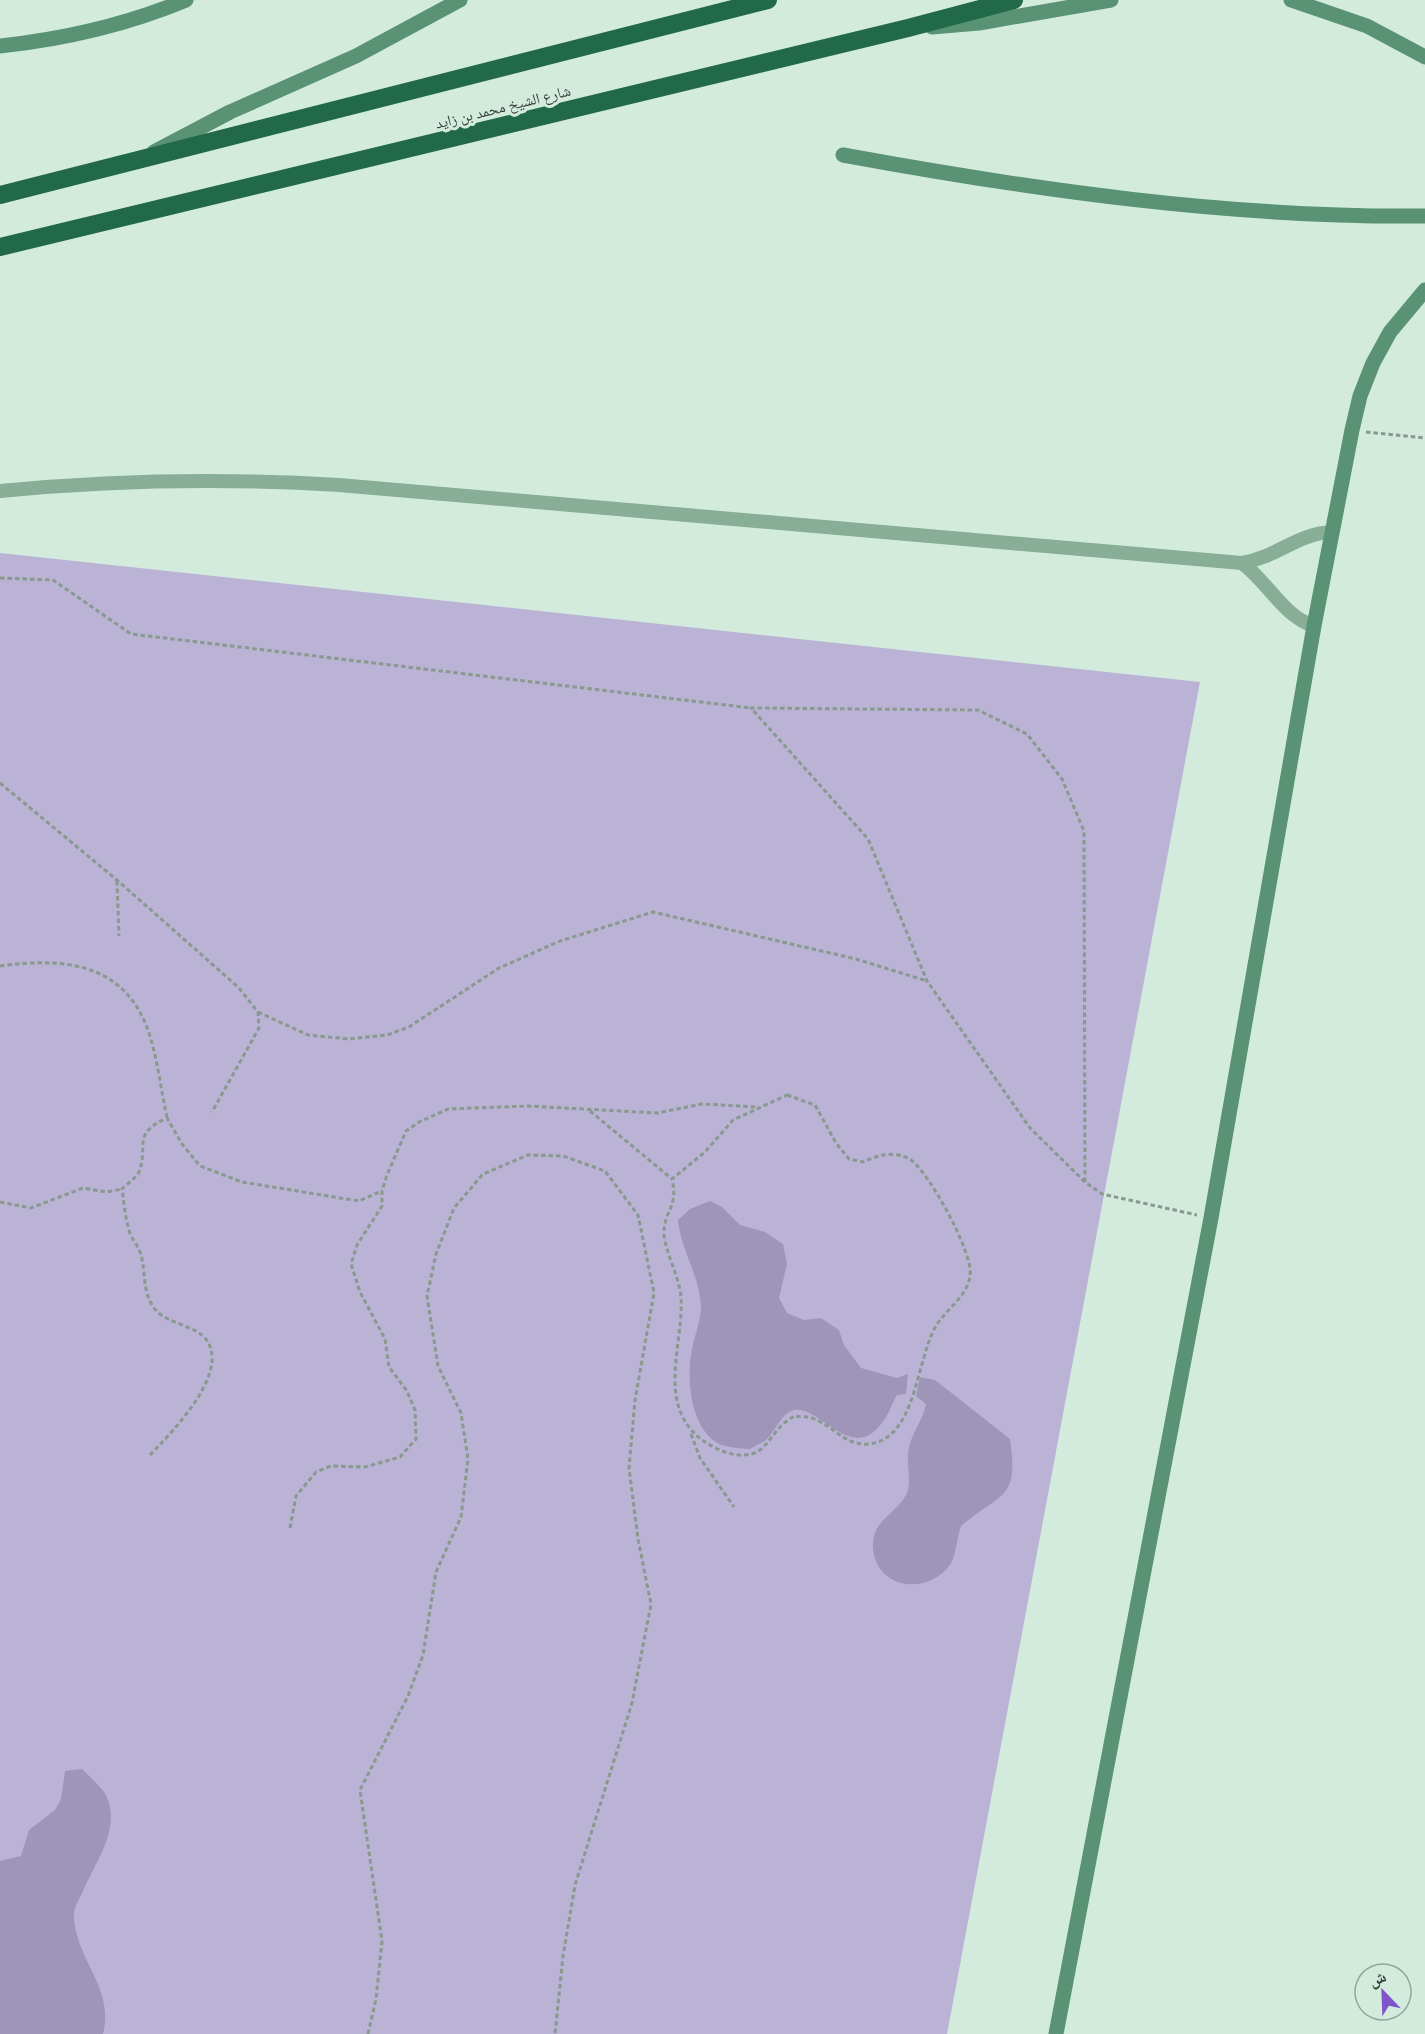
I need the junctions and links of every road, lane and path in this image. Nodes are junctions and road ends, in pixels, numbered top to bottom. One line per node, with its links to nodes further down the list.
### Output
1 (186, 0): 8 (street)
2 (460, 0): 11 (street)
3 (768, 0): 11 (highway)
4 (1014, 0): 7 (highway, شارع الشيخ محمد بن زايد)
5 (1111, 0): 7 (street)
6 (1291, 0): 9 (street)
7 (908, 28): 14 (highway, شارع الشيخ محمد بن زايد)
8 (0, 46)
9 (1425, 57)
10 (843, 155): 13 (street)
11 (143, 159): 12 (highway)
12 (0, 195)
13 (1423, 219)
14 (0, 247)
15 (1425, 290): 16 (street)
16 (1352, 430): 17 (path); 19 (street)
17 (1425, 438)
18 (0, 491): 20 (street)
19 (1331, 532): 20 (street); 22 (street)
20 (1242, 563): 22 (street)
21 (0, 578): 23 (path)
22 (1314, 626): 39 (street)
23 (751, 708): 28 (path); 35 (path)
24 (0, 783): 25 (path)
25 (117, 880): 26 (path); 29 (path)
26 (118, 936)
27 (0, 966): 33 (path)
28 (927, 981): 29 (path); 35 (path)
29 (258, 1012): 32 (path)
30 (759, 1107): 31 (path); 34 (path); 40 (path)
31 (588, 1110): 34 (path); 37 (path)
32 (212, 1112)
33 (167, 1118): 36 (path); 37 (path)
34 (672, 1179): 40 (path)
35 (1085, 1182): 39 (path)
36 (122, 1189): 38 (path); 41 (path)
37 (382, 1191): 43 (path)
38 (0, 1202)
39 (1211, 1218): 46 (street)
40 (690, 1433): 42 (path)
41 (150, 1455)
42 (734, 1507)
43 (290, 1528)
44 (368, 2034): 45 (path)
45 (555, 2034)
46 (1056, 2034)

